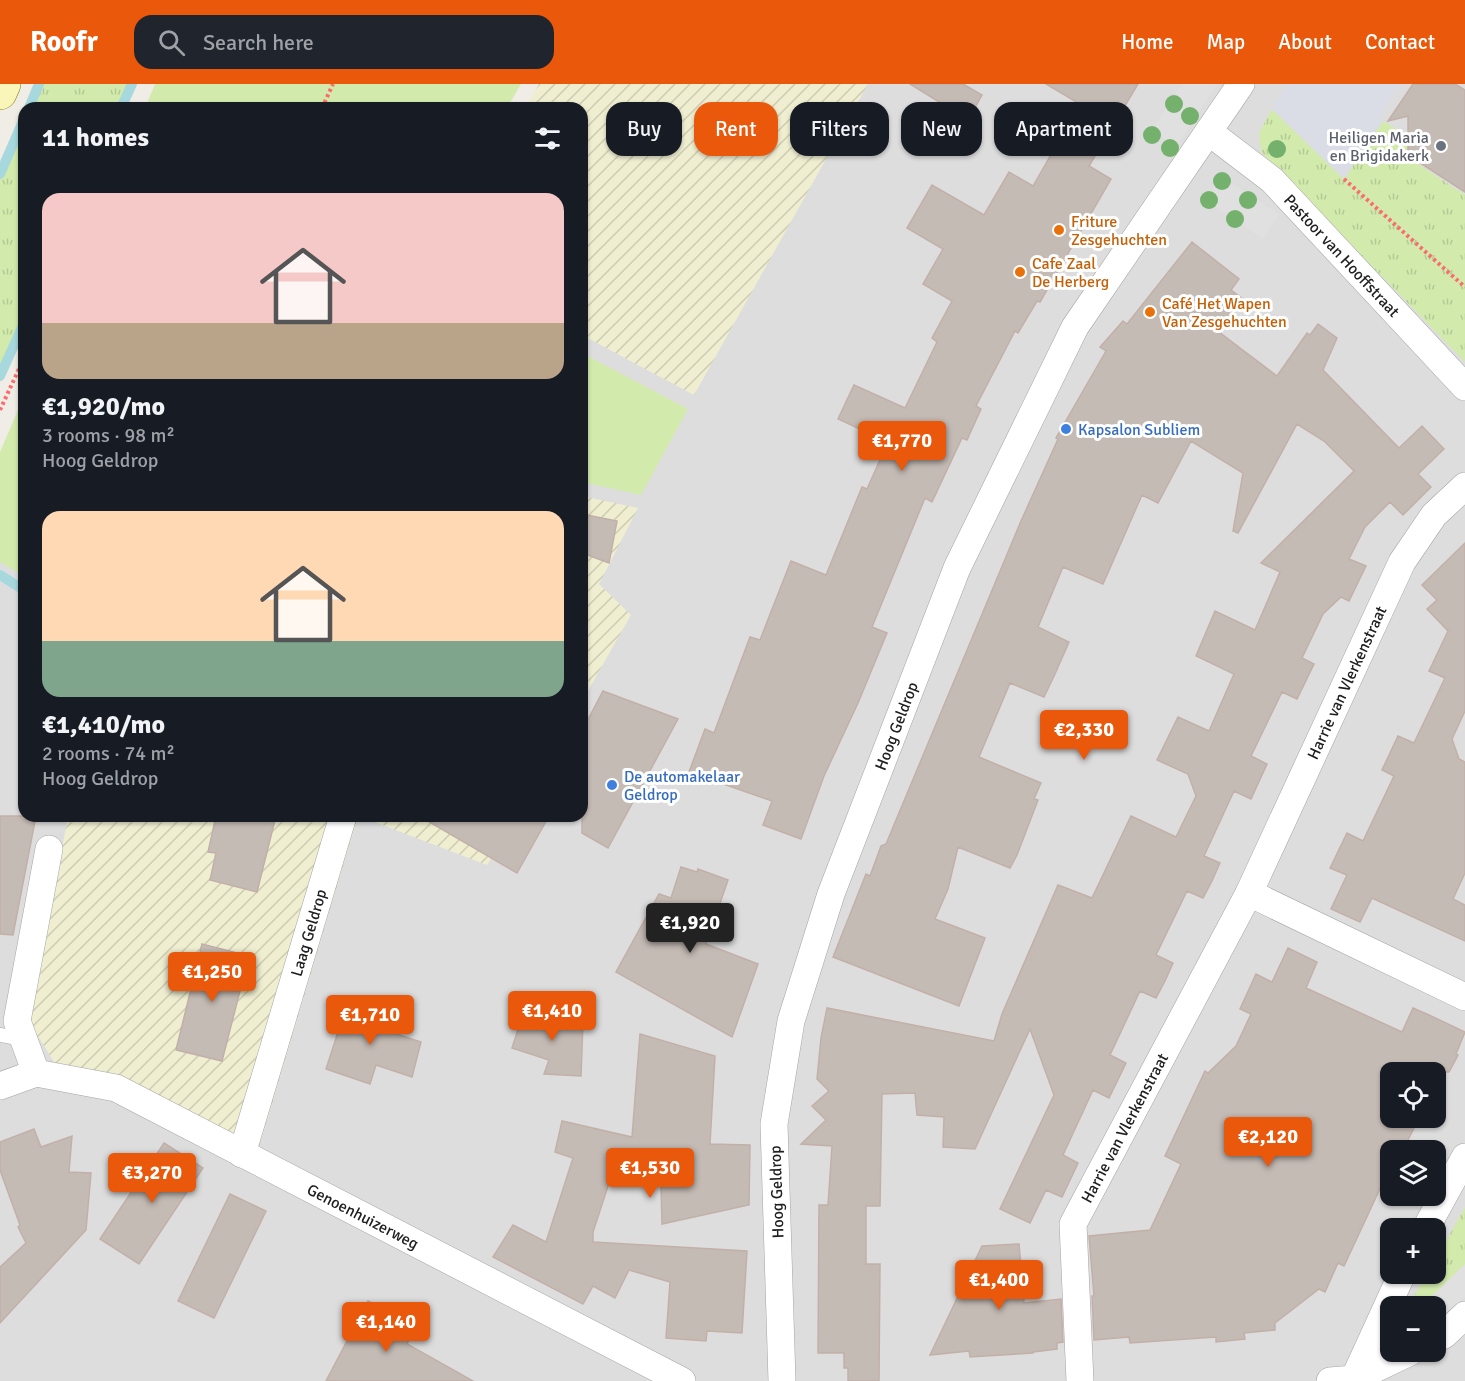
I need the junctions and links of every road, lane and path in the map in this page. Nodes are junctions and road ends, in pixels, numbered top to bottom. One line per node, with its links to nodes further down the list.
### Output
1 (4, 84): 4 (main road)
2 (333, 84): 5 (path)
3 (1241, 84): 6 (street, Hoog Geldrop)
4 (0, 93)
5 (325, 102)
6 (1209, 132): 10 (street, Pastoor van Hooffstraat); 29 (street, Hoog Geldrop)
7 (1344, 179): 8 (path)
8 (1465, 287)
9 (18, 371): 11 (path)
10 (1465, 387)
11 (0, 410)
12 (1465, 486): 15 (street, Harrie van Vlerkenstraat)
13 (341, 822): 20 (street, Laag Geldrop)
14 (49, 849): 17 (street)
15 (1249, 893): 16 (street); 30 (street, Harrie van Vlerkenstraat)
16 (1465, 997)
17 (12, 1037): 18 (street)
18 (36, 1073): 19 (street); 20 (street, Genoenhuizerweg)
19 (0, 1086)
20 (242, 1154): 28 (street, Genoenhuizerweg)
21 (1465, 1157): 22 (street)
22 (1431, 1218)
23 (1397, 1284): 27 (street)
24 (1465, 1315): 25 (street)
25 (1446, 1333)
26 (1387, 1362): 27 (street)
27 (1346, 1380)
28 (682, 1381)
29 (782, 1381)
30 (1080, 1381)

